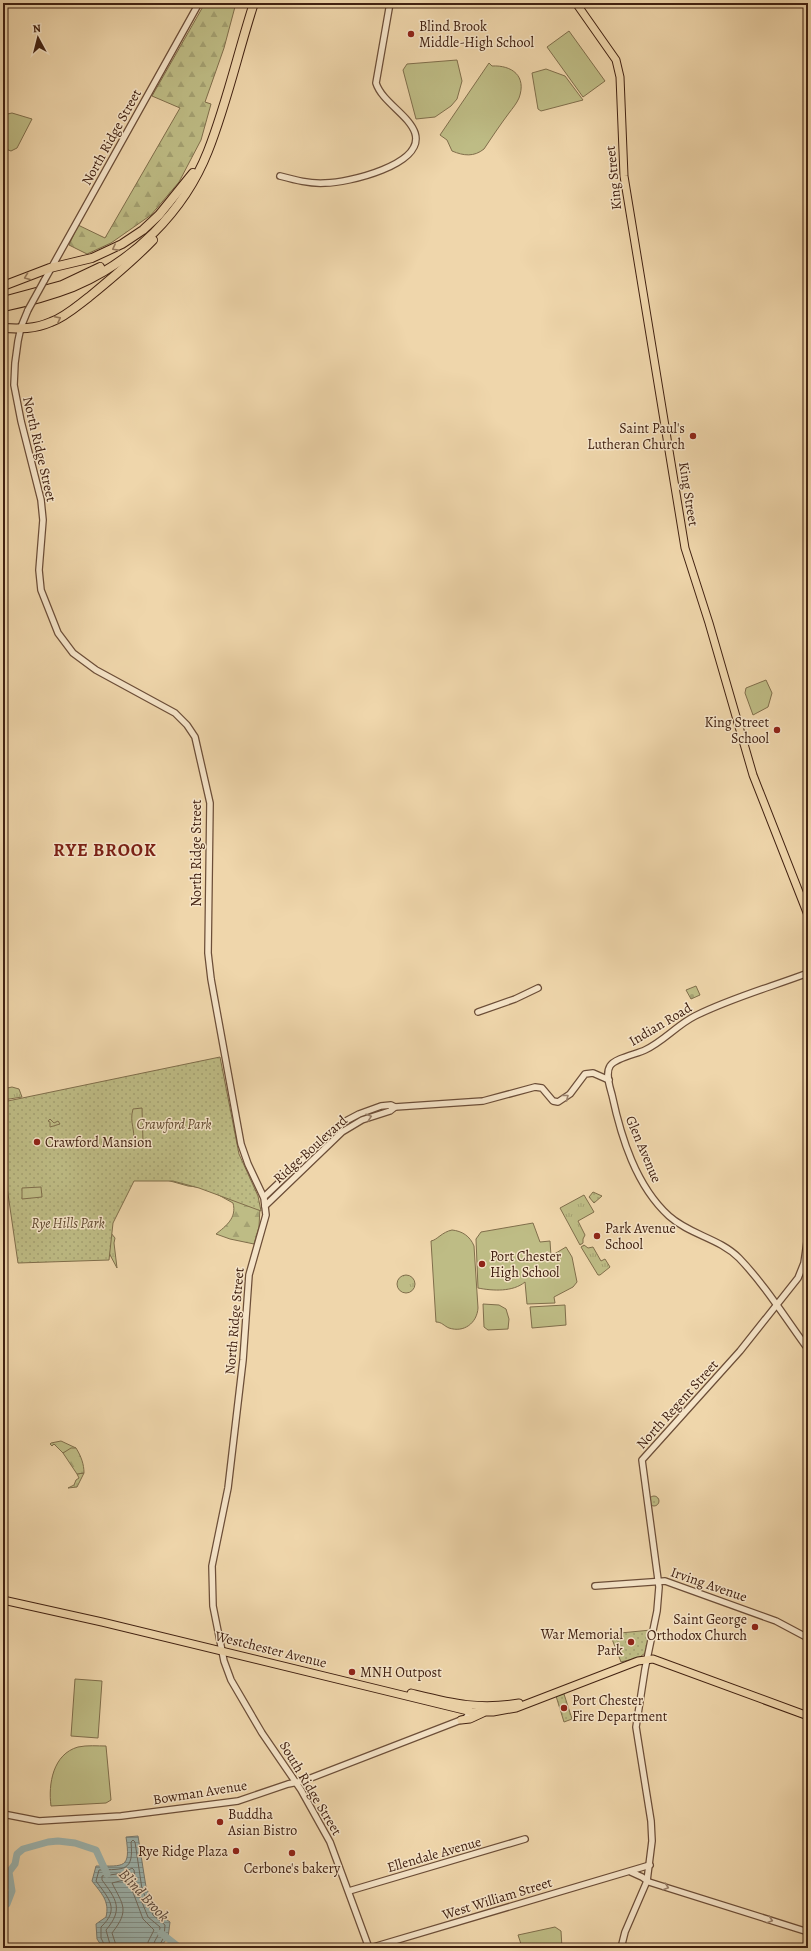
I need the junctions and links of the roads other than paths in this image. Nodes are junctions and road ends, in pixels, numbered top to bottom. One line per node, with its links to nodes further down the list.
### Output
1 (199, 3): 8 (street, North Ridge Street)
2 (249, 3): 6 (highway)
3 (254, 3): 6 (highway)
4 (390, 3): 7 (street)
5 (576, 3): 14 (main road, King Street)
6 (195, 174): 8 (highway, one-way to 8); 10 (highway); 11 (highway); 13 (highway, one-way to 6)
7 (280, 176)
8 (50, 268): 9 (highway, one-way to 9); 13 (street, North Ridge Street, bridge)
9 (3, 286)
10 (3, 301)
11 (3, 307)
12 (3, 328): 13 (highway)
13 (20, 329): 20 (street, North Ridge Street)
14 (808, 915)
15 (808, 973): 18 (street, Indian Road)
16 (538, 988): 17 (street)
17 (478, 1012)
18 (609, 1080): 19 (street, Ridge Boulevard, one-way to 18); 23 (street, Glen Avenue)
19 (395, 1107): 20 (street, Ridge Boulevard); 21 (street, Ridge Boulevard, one-way to 19)
20 (264, 1197): 21 (street, North Ridge Street)
21 (265, 1206): 30 (street, North Ridge Street)
22 (808, 1235): 23 (street, North Regent Street)
23 (776, 1306): 24 (street, Glen Avenue); 25 (street, North Regent Street)
24 (808, 1349)
25 (658, 1581): 26 (street, Irving Avenue); 29 (street, Irving Avenue); 31 (street, North Regent Street)
26 (595, 1586)
27 (3, 1595): 30 (main road, Westchester Avenue)
28 (3, 1600): 30 (main road, Westchester Avenue)
29 (808, 1638)
30 (222, 1649): 33 (main road, Westchester Avenue); 37 (street, South Ridge Street)
31 (647, 1660): 32 (main road, Westchester Avenue); 35 (main road, Westchester Avenue); 40 (street, North Regent Street)
32 (531, 1701): 33 (main road, Westchester Avenue); 34 (main road, Westchester Avenue)
33 (467, 1709): 34 (main road, Westchester Avenue); 36 (street, Bowman Avenue)
34 (484, 1713): 36 (main road)
35 (808, 1716)
36 (461, 1720): 37 (street, Bowman Avenue)
37 (296, 1782): 38 (street, Bowman Avenue); 43 (street, South Ridge Street)
38 (3, 1814)
39 (526, 1839): 43 (street, Ellendale Avenue)
40 (650, 1865): 41 (street, West William Street); 42 (street, North Regent Street)
41 (631, 1872): 42 (street); 45 (street, West William Street)
42 (647, 1881): 44 (street, one-way to 44); 46 (street, North Regent Street)
43 (349, 1891): 45 (street, South Ridge Street)
44 (808, 1932)
45 (370, 1948)
46 (622, 1948)

